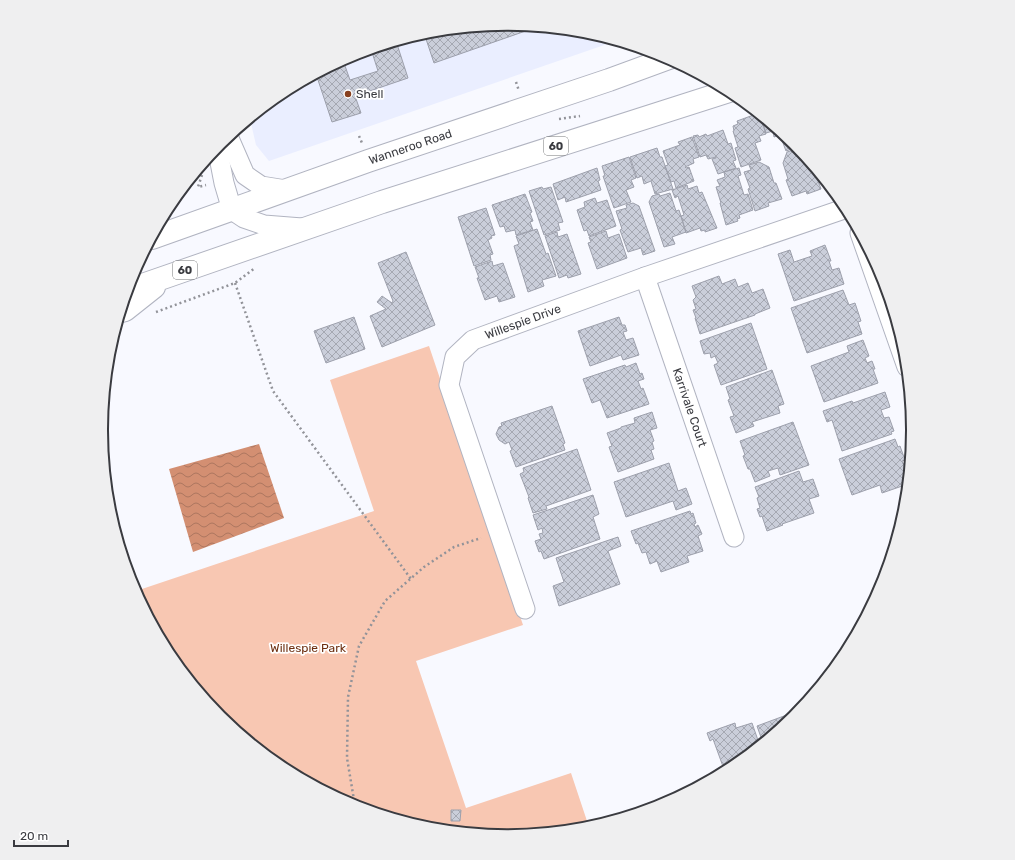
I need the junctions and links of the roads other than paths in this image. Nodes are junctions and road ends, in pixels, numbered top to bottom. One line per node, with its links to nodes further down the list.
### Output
1 (660, 61): 3 (highway, Wanneroo Road)
2 (675, 68): 3 (highway)
3 (609, 80): 7 (highway, Wanneroo Road)
4 (721, 93): 10 (highway, 60)
5 (231, 142): 7 (street)
6 (219, 155): 8 (street)
7 (286, 190): 8 (highway, Wanneroo Road)
8 (232, 210): 10 (street); 11 (highway, Wanneroo Road)
9 (840, 210): 14 (street, Willespie Drive)
10 (305, 228): 13 (highway, 60)
11 (159, 235)
12 (874, 273): 17 (street)
13 (168, 276): 15 (highway, 60); 16 (highway)
14 (645, 277): 18 (street, Karrivale Court); 19 (street, Willespie Drive)
15 (135, 287)
16 (129, 305)
17 (893, 327)
18 (734, 537)
19 (525, 609)

